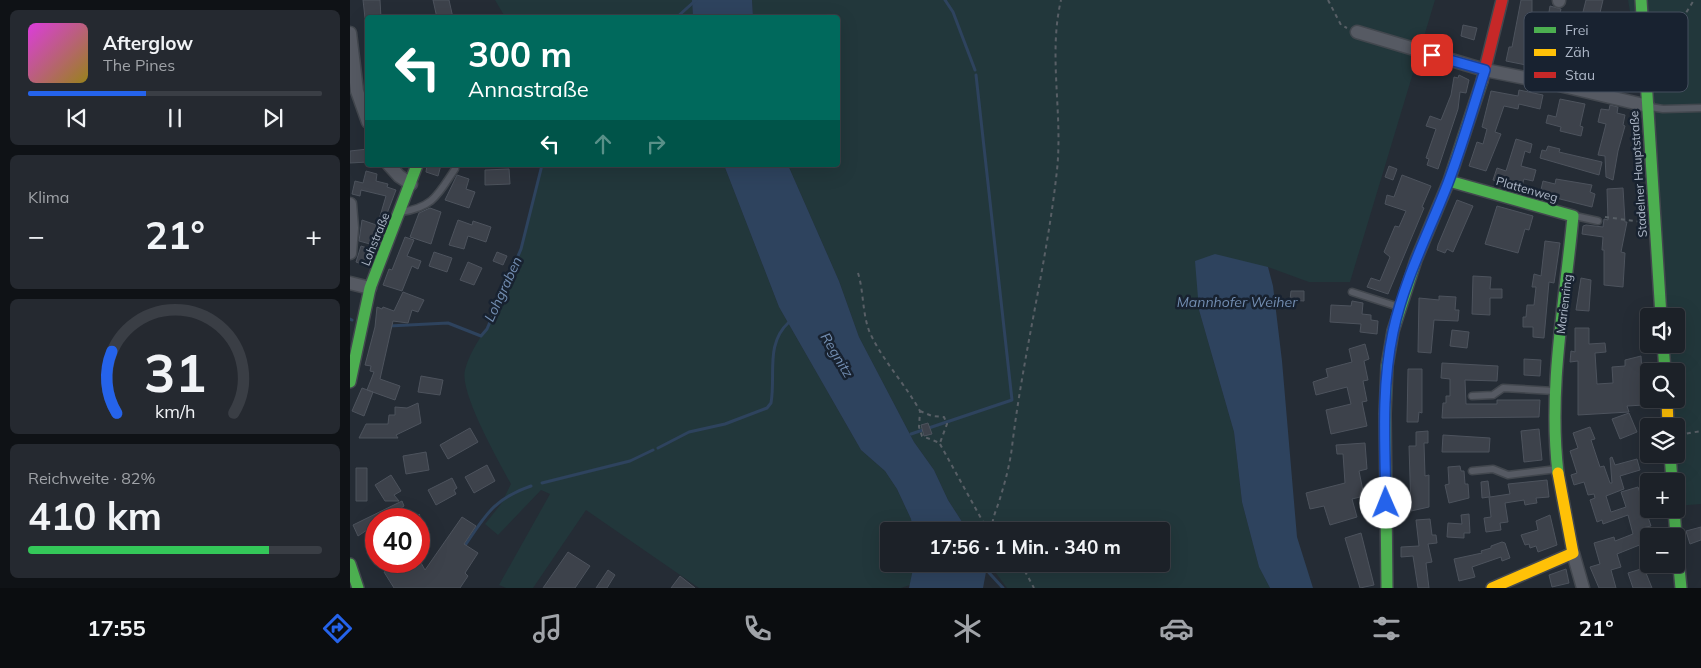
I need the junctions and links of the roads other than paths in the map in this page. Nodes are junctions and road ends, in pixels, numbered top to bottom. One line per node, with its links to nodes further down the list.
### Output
1 (1502, 0): 4 (street)
2 (1357, 32): 4 (street)
3 (350, 33): 6 (street)
4 (1485, 70): 5 (street); 15 (street)
5 (1524, 78)
6 (354, 91): 11 (street)
7 (1589, 92): 9 (street)
8 (1647, 92): 9 (street, Stadelner Hauptstraße)
9 (1648, 106): 10 (lane); 26 (street, Stadelner Hauptstraße)
10 (1701, 108)
11 (365, 115)
12 (391, 167): 16 (street)
13 (416, 167): 16 (street, Lohstraße)
14 (455, 169): 18 (lane)
15 (1449, 181): 19 (street, Plattenweg); 25 (street)
16 (411, 184): 18 (street, Lohstraße)
17 (350, 204): 21 (street)
18 (400, 212): 23 (street, Lohstraße)
19 (1574, 216): 20 (lane, Plattenweg); 28 (street, Marienring)
20 (1598, 221)
21 (350, 253)
22 (350, 283): 23 (street)
23 (370, 288): 27 (street, Lohstraße)
24 (1352, 292): 25 (lane)
25 (1400, 308): 36 (street)
26 (1661, 308)
27 (350, 382)
28 (1554, 391): 29 (lane); 30 (street, Marienring)
29 (1472, 396)
30 (1557, 469): 31 (lane); 32 (street, Marienring)
31 (1472, 471)
32 (1573, 553): 37 (street); 38 (street, Marienring)
33 (350, 564): 35 (street)
34 (1680, 573): 39 (street)
35 (358, 588)
36 (1387, 588)
37 (1492, 588)
38 (1583, 588)
39 (1681, 588)

